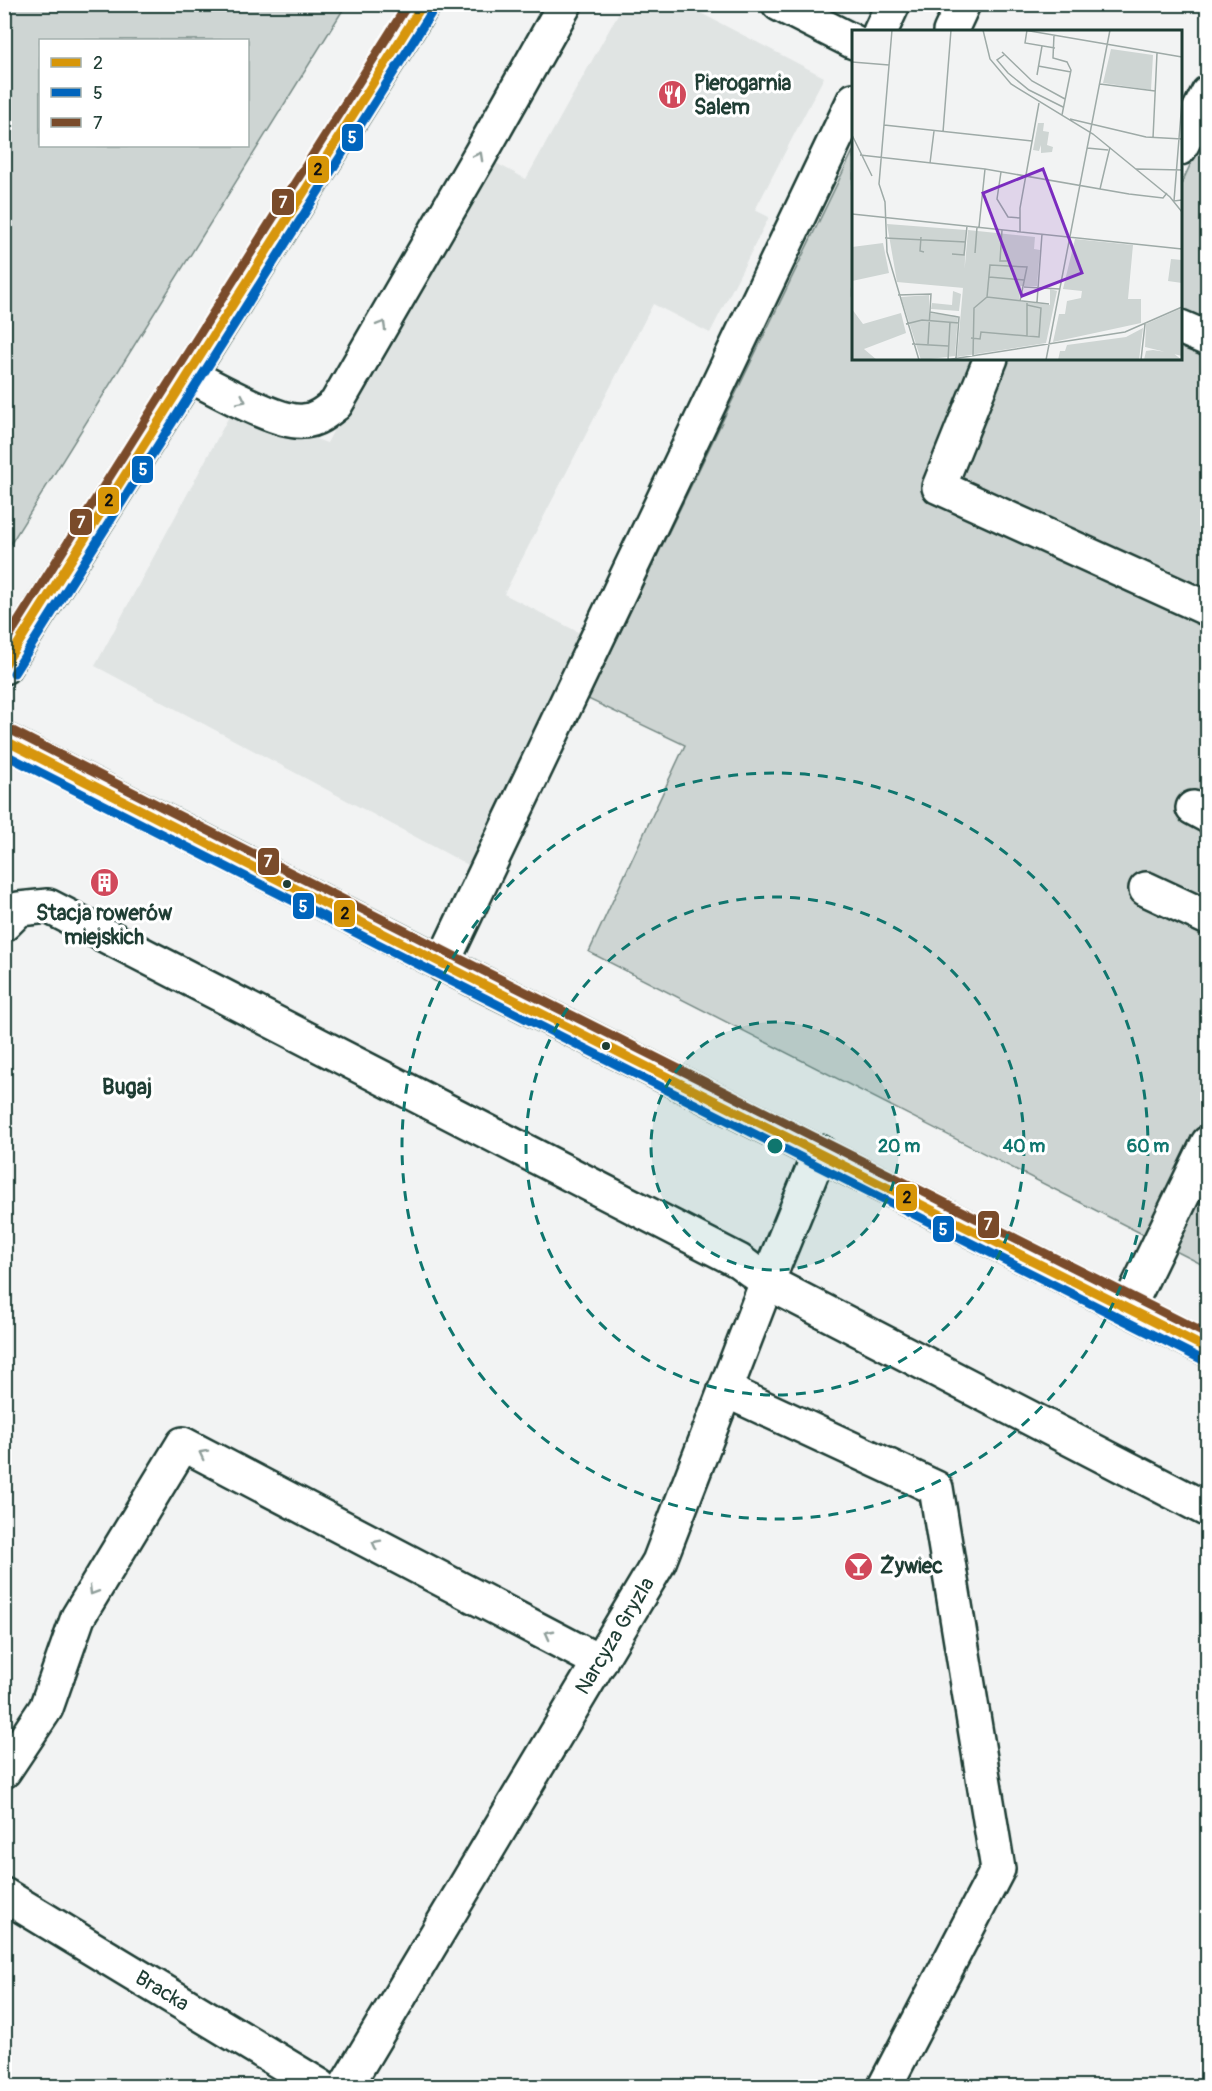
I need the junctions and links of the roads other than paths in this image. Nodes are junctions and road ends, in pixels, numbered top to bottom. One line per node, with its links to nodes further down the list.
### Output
1 (423, 4): 15 (street)
2 (565, 4): 15 (street, one-way to 2)
3 (779, 4): 8 (street)
4 (893, 4): 6 (street)
5 (963, 4): 7 (street)
6 (881, 30)
7 (951, 30)
8 (852, 41)
9 (1208, 93): 11 (street)
10 (852, 104): 22 (street)
11 (1182, 144)
12 (1182, 328): 13 (street)
13 (1208, 339)
14 (990, 360): 16 (street)
15 (189, 375): 17 (street)
16 (1208, 609)
17 (4, 667)
18 (4, 740): 22 (street)
19 (1146, 888): 20 (street)
20 (1208, 918)
21 (4, 924): 25 (street)
22 (442, 964): 24 (street)
23 (1208, 1143): 26 (street)
24 (820, 1152): 25 (street, Narcyza Gryzla); 26 (street)
25 (767, 1282): 28 (street, Narcyza Gryzla); 29 (street)
26 (1128, 1308): 27 (street)
27 (1208, 1349)
28 (725, 1390): 30 (street, Narcyza Gryzla); 35 (street)
29 (1208, 1510)
30 (600, 1662): 31 (street, one-way to 31); 34 (street, Narcyza Gryzla)
31 (4, 1771)
32 (4, 1895): 33 (street, Bracka)
33 (320, 2086)
34 (346, 2086)
35 (885, 2086)

